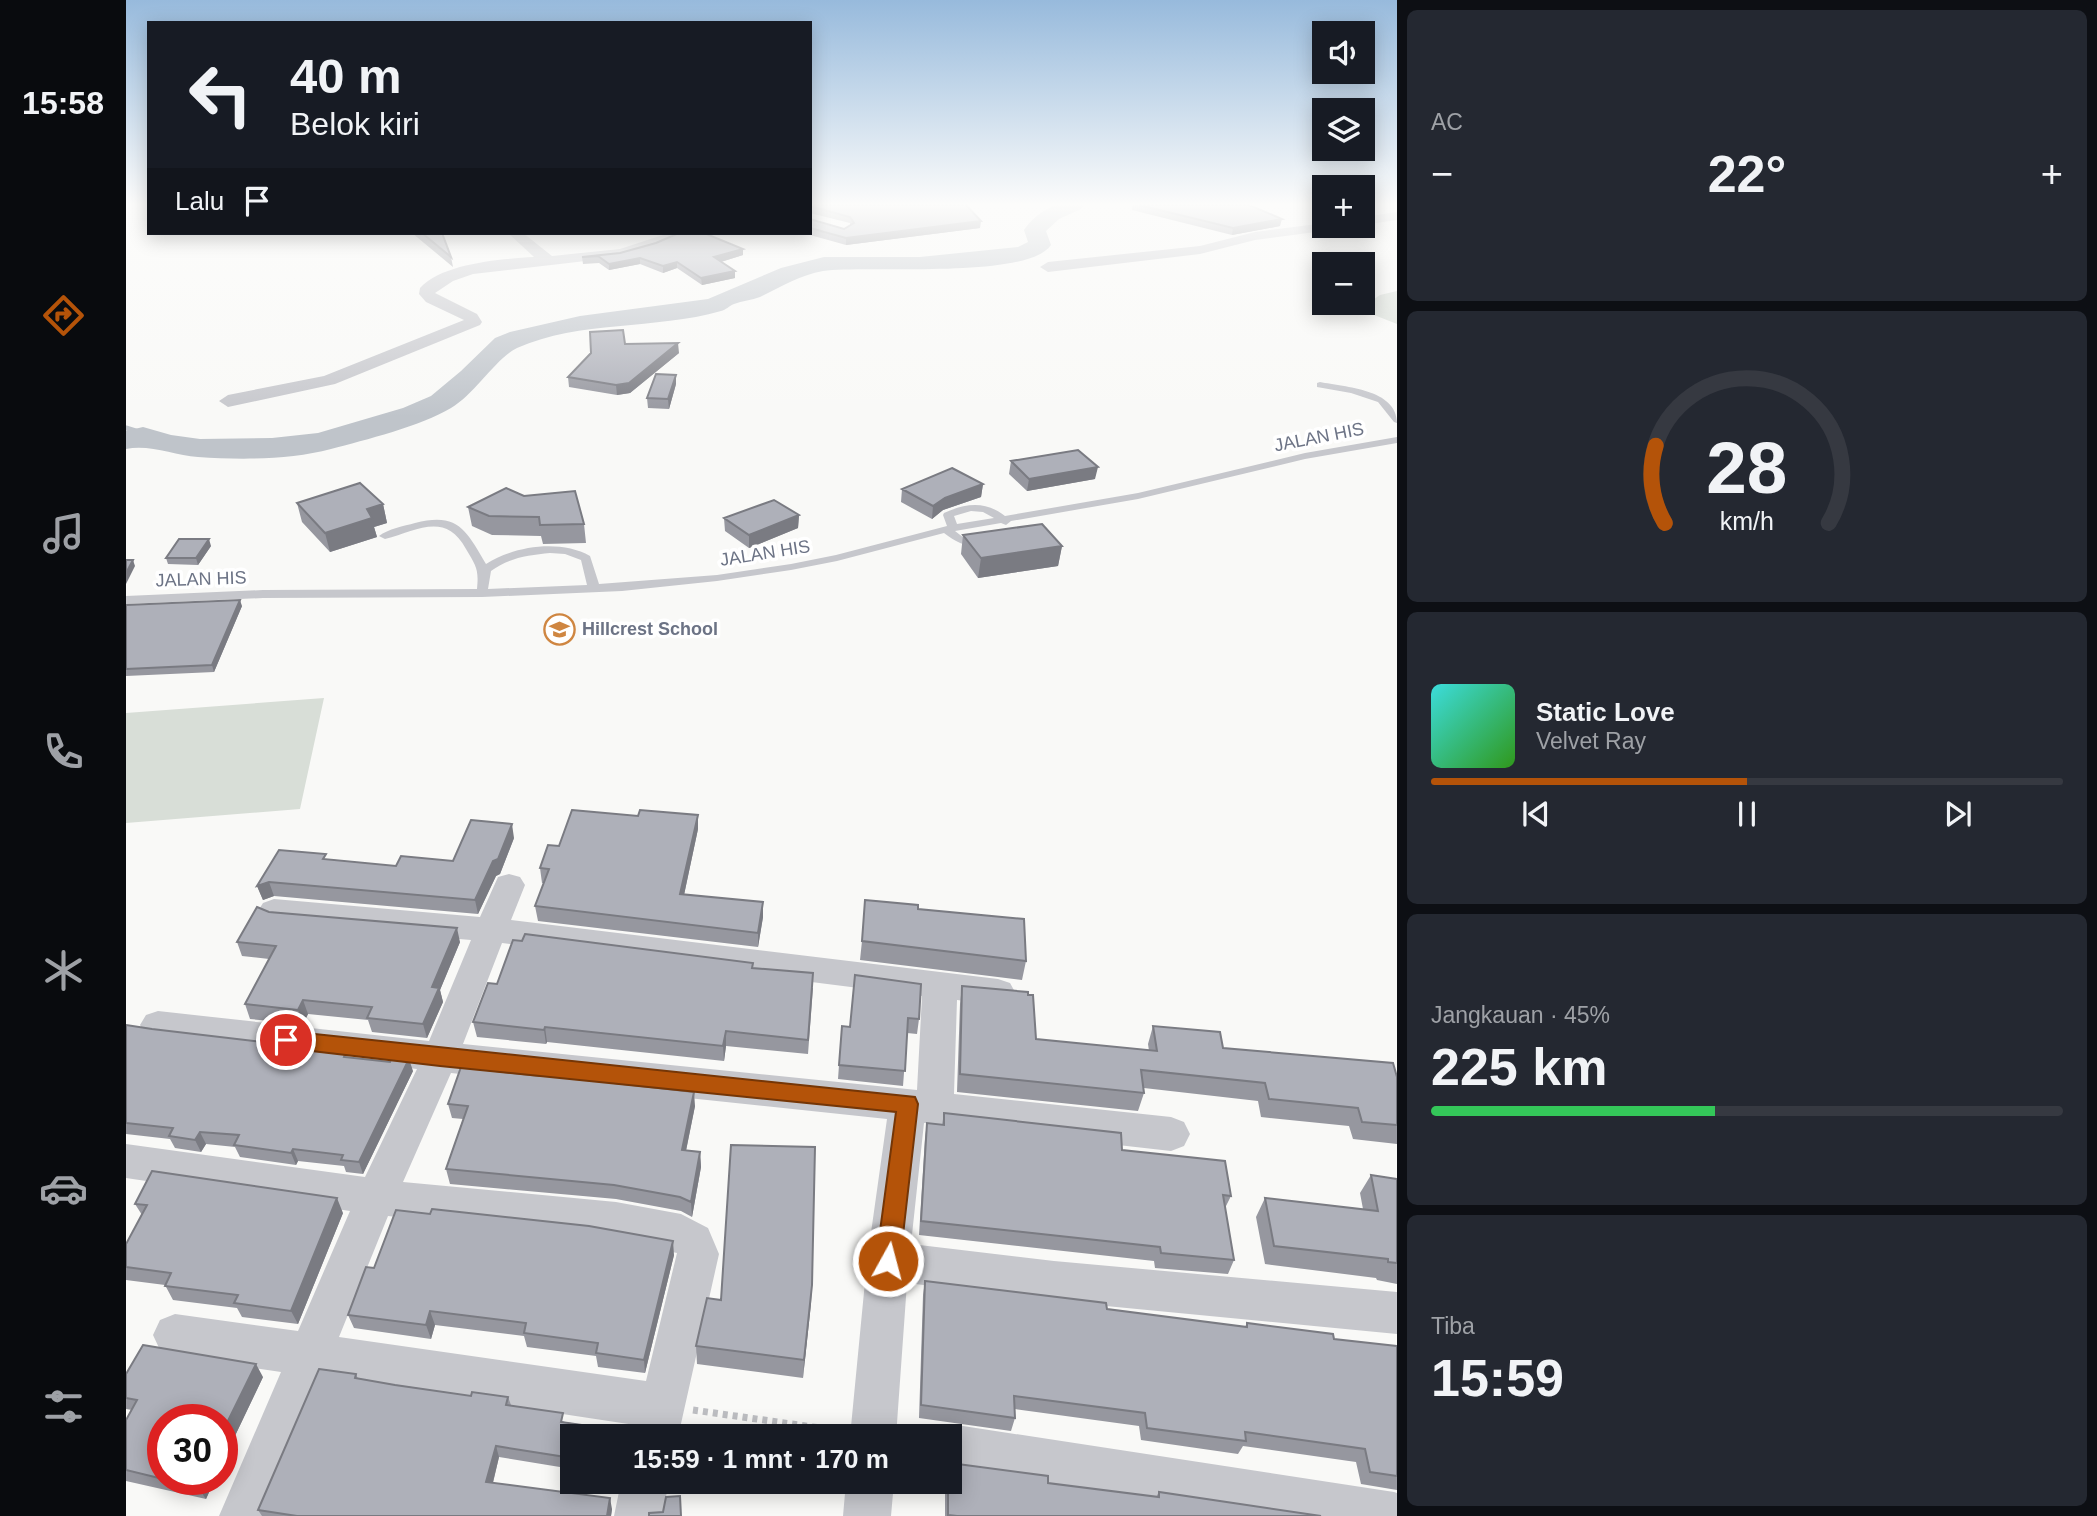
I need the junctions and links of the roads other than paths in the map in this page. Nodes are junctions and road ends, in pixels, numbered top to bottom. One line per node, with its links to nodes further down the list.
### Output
1 (454, 276): 3 (street)
2 (1320, 385): 4 (lane)
3 (228, 401)
4 (1397, 420)
5 (1397, 440): 6 (lane, JALAN HIS)
6 (1003, 519): 7 (lane, JALAN HIS); 7 (lane); 8 (lane)
7 (950, 528): 10 (lane); 12 (lane, JALAN HIS)
8 (1010, 534)
9 (384, 536): 11 (lane)
10 (992, 543)
11 (485, 570): 12 (lane); 13 (lane)
12 (594, 588): 13 (lane, JALAN HIS)
13 (482, 593): 14 (lane, JALAN HIS)
14 (126, 600)
15 (509, 885): 17 (street)
16 (274, 911): 17 (street)
17 (492, 930): 18 (street); 21 (street)
18 (940, 985): 19 (street); 22 (street)
19 (1020, 995)
20 (158, 1024): 21 (street)
21 (440, 1058): 22 (street); 25 (street)
22 (922, 1105): 23 (street); 26 (street)
23 (1171, 1134)
24 (126, 1161): 25 (street)
25 (376, 1197): 29 (street); 30 (street)
26 (888, 1261): 27 (street); 31 (street)
27 (1397, 1313)
28 (175, 1335): 29 (street)
29 (310, 1356): 30 (street); 35 (street)
30 (658, 1421)
31 (877, 1424)
32 (962, 1449): 38 (street)
33 (643, 1494): 36 (street)
34 (869, 1494): 37 (street)
35 (243, 1516)
36 (638, 1516)
37 (867, 1516)
38 (1394, 1516)

